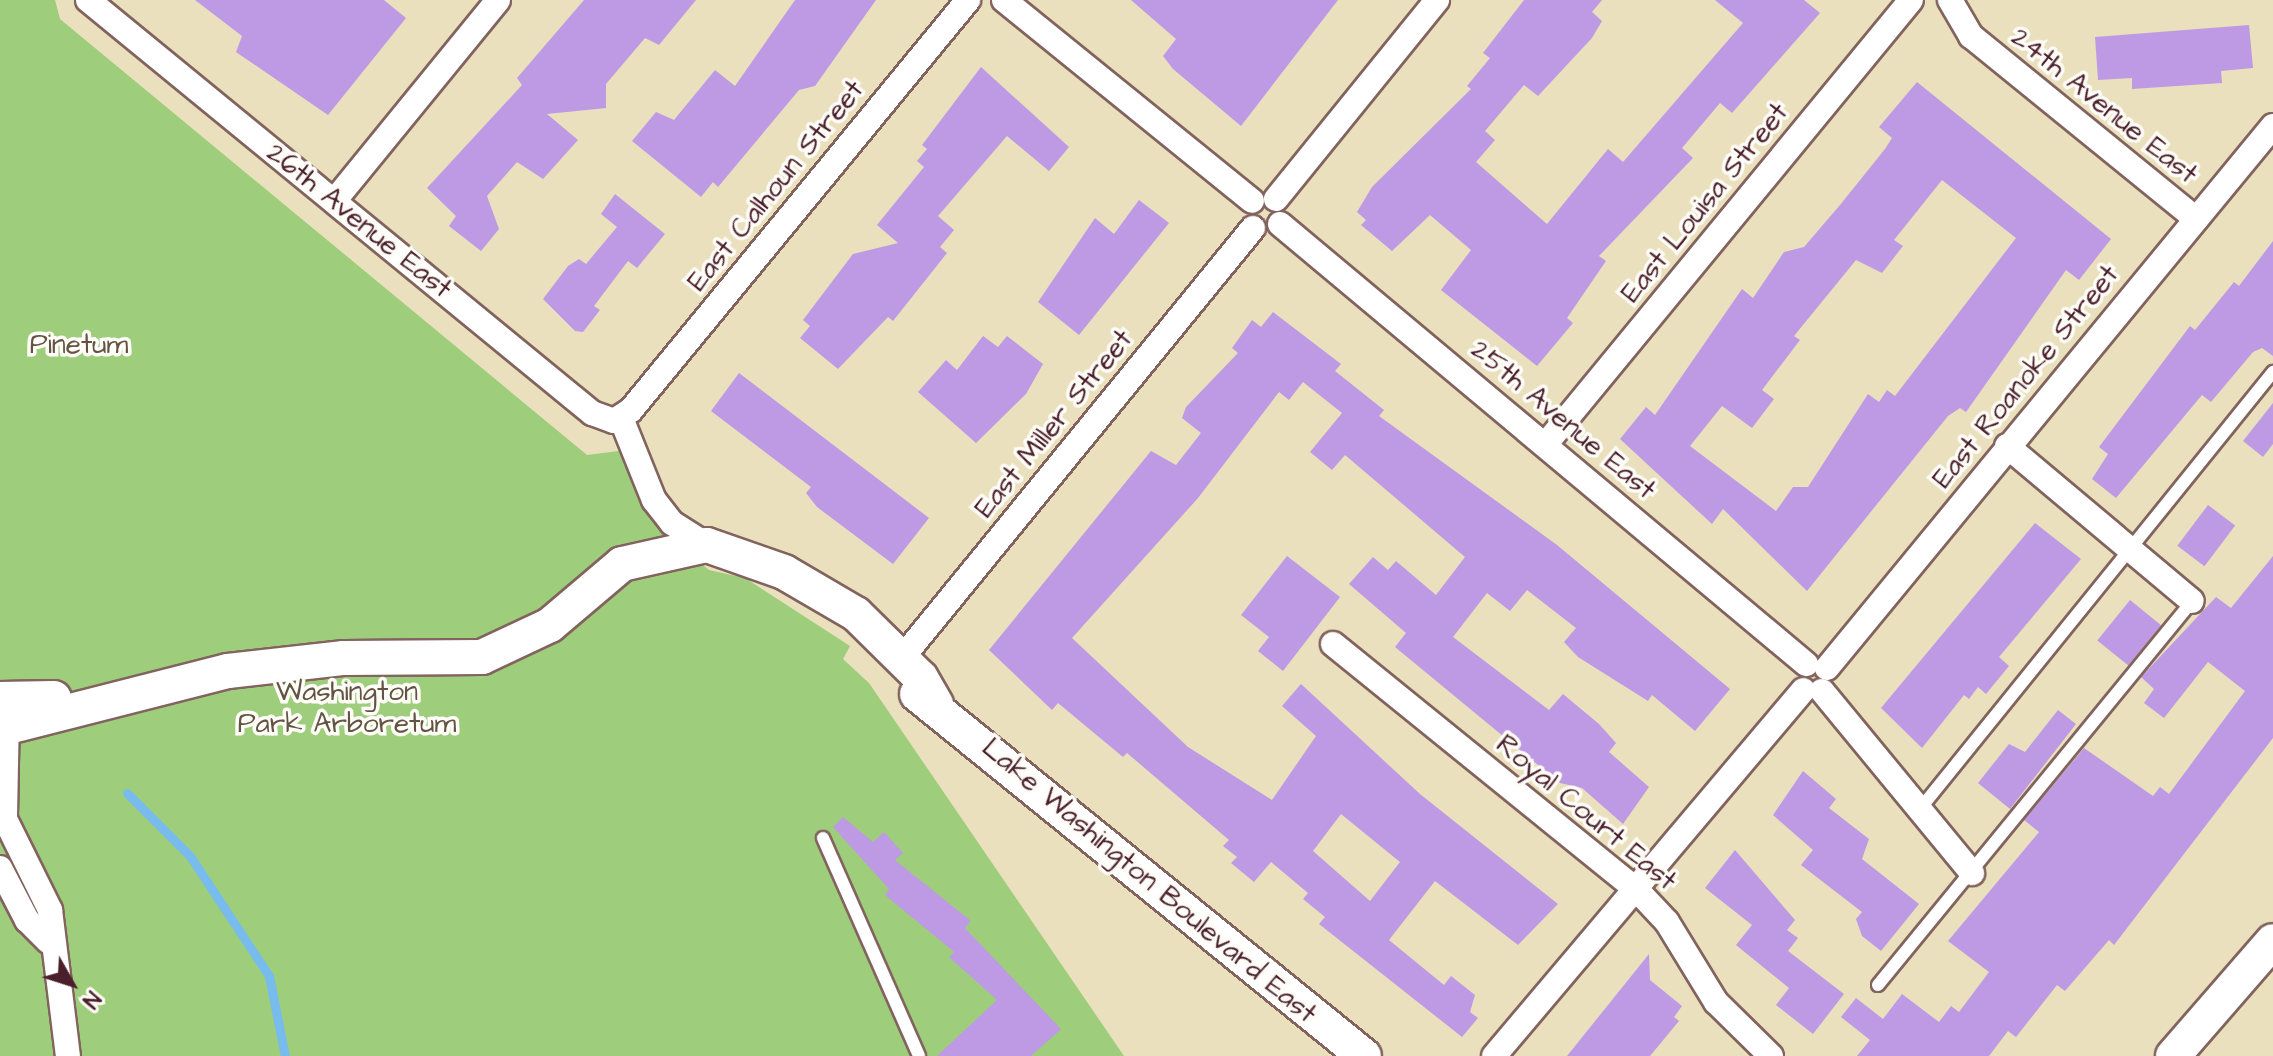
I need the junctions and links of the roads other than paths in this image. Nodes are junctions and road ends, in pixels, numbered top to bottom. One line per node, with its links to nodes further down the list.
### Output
1 (498, 0): 11 (street)
2 (968, 0): 17 (street, East Calhoun Street)
3 (977, 0): 4 (street)
4 (990, 0)
5 (1004, 0): 12 (street)
6 (1437, 0): 12 (street)
7 (1911, 0): 18 (street, East Louisa Street)
8 (1950, 0): 13 (street, 24th Avenue East)
9 (95, 6): 11 (street, 26th Avenue East)
10 (2273, 126): 13 (street, East Roanoke Street)
11 (335, 200): 17 (street, 26th Avenue East)
12 (1264, 200): 14 (street); 15 (street)
13 (2196, 219): 19 (street, East Roanoke Street)
14 (1280, 224): 15 (street); 18 (street, 25th Avenue East)
15 (1253, 228): 25 (street, East Miller Street)
16 (2273, 372): 21 (lane)
17 (626, 414): 20 (street)
18 (1545, 445): 26 (street, 25th Avenue East)
19 (2007, 446): 21 (street); 26 (street, East Roanoke Street)
20 (707, 545): 23 (main road); 28 (main road)
21 (2129, 548): 22 (street); 29 (lane)
22 (2192, 601): 32 (lane)
23 (827, 602): 25 (main road); 27 (main road, Lake Washington Boulevard East)
24 (1333, 644): 33 (street, Royal Court East)
25 (902, 658): 27 (main road, Lake Washington Boulevard East)
26 (1814, 678): 29 (street, 25th Avenue East); 33 (street, East Roanoke Street)
27 (936, 704): 39 (main road, Lake Washington Boulevard East)
28 (4, 723): 34 (street)
29 (1920, 809): 32 (street, 25th Avenue East)
30 (823, 838): 38 (lane)
31 (0, 868): 34 (street)
32 (1972, 873): 36 (lane)
33 (1636, 889): 40 (street, East Roanoke Street); 41 (street, Royal Court East)
34 (48, 941): 37 (street)
35 (2273, 941): 42 (main road)
36 (1878, 985)
37 (68, 1056)
38 (919, 1056)
39 (1364, 1056)
40 (1494, 1056)
41 (1771, 1056)
42 (2173, 1056)

